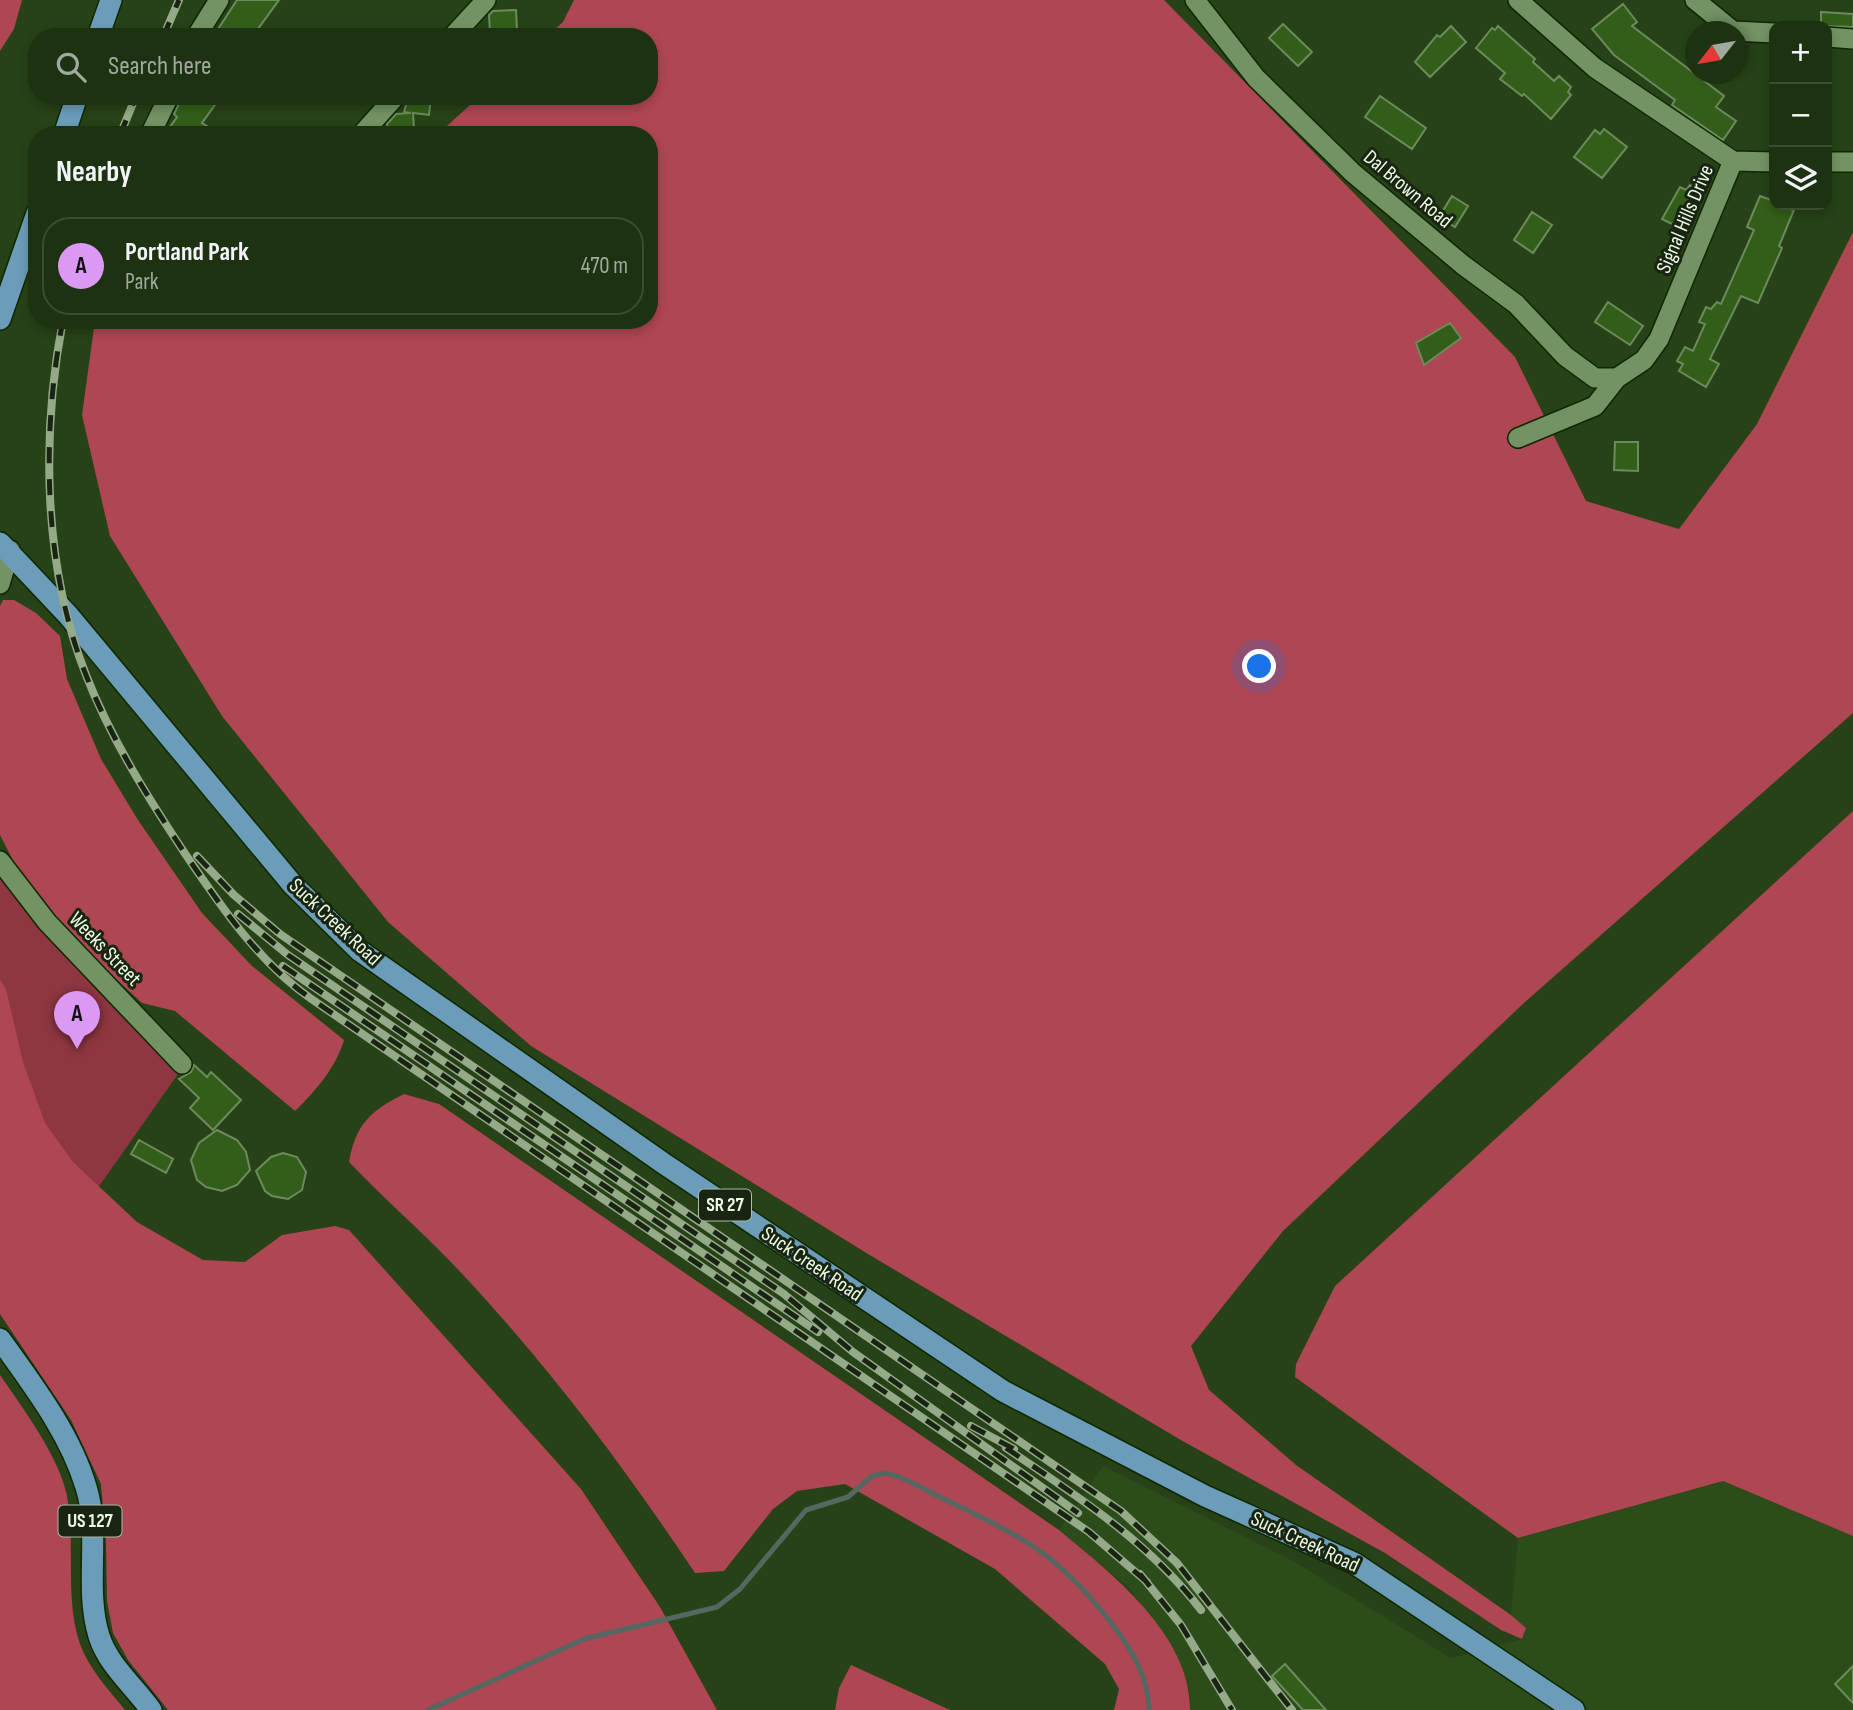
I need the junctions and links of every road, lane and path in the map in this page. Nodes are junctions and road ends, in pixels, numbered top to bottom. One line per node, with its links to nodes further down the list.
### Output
1 (111, 0): 7 (main road)
2 (219, 0): 8 (street)
3 (486, 0): 9 (street)
4 (1195, 0): 25 (street, Dal Brown Road)
5 (1518, 0): 19 (street, Signal Hills Drive)
6 (1696, 0): 10 (street)
7 (101, 28)
8 (202, 28)
9 (460, 28)
10 (1769, 33)
11 (1832, 37): 12 (street)
12 (1853, 39)
13 (74, 105): 16 (main road)
14 (165, 105): 17 (street)
15 (388, 105): 18 (street)
16 (67, 126)
17 (154, 126)
18 (370, 126)
19 (1733, 161): 20 (street); 25 (street, Signal Hills Drive)
20 (1769, 162)
21 (1832, 162): 22 (street)
22 (1853, 162)
23 (28, 239): 24 (main road)
24 (0, 319)
25 (1617, 378): 26 (street, Signal Hills Drive)
26 (1518, 438)
27 (3, 543): 28 (street); 33 (main road, Suck Creek Road / SR 27)
28 (0, 584)
29 (0, 861): 30 (street, Weeks Street)
30 (182, 1063)
31 (0, 1339): 32 (main road, US 127)
32 (150, 1710)
33 (1574, 1710)

